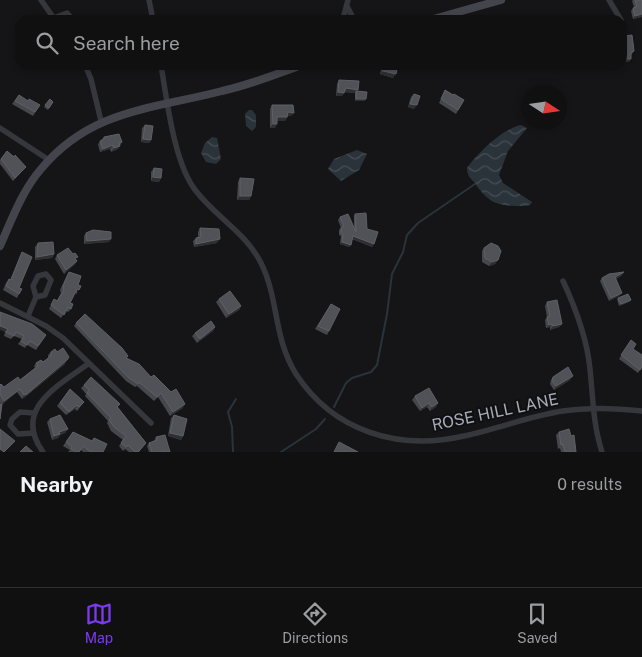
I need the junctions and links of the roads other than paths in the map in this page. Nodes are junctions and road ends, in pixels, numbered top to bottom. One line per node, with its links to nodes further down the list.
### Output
1 (41, 0): 6 (street)
2 (149, 0): 7 (street)
3 (501, 0): 9 (main road)
4 (609, 0): 10 (street)
5 (347, 3): 8 (street)
6 (51, 15)
7 (152, 15)
8 (352, 15)
9 (448, 15)
10 (618, 15)
11 (87, 70): 15 (street)
12 (162, 70): 14 (street, ROSE HILL LANE)
13 (288, 70): 14 (main road)
14 (167, 103): 15 (main road); 24 (street, ROSE HILL LANE)
15 (101, 121): 17 (main road)
16 (0, 128): 17 (street)
17 (49, 160): 18 (main road)
18 (0, 246)
19 (563, 281): 24 (street)
20 (36, 297): 22 (street)
21 (0, 303): 22 (street)
22 (28, 316): 23 (street)
23 (88, 364): 26 (street); 27 (street)
24 (592, 408): 25 (street, ROSE HILL LANE); 30 (street)
25 (642, 411)
26 (34, 413): 28 (street); 28 (street)
27 (151, 423)
28 (34, 433): 29 (street)
29 (43, 452)
30 (602, 452)

